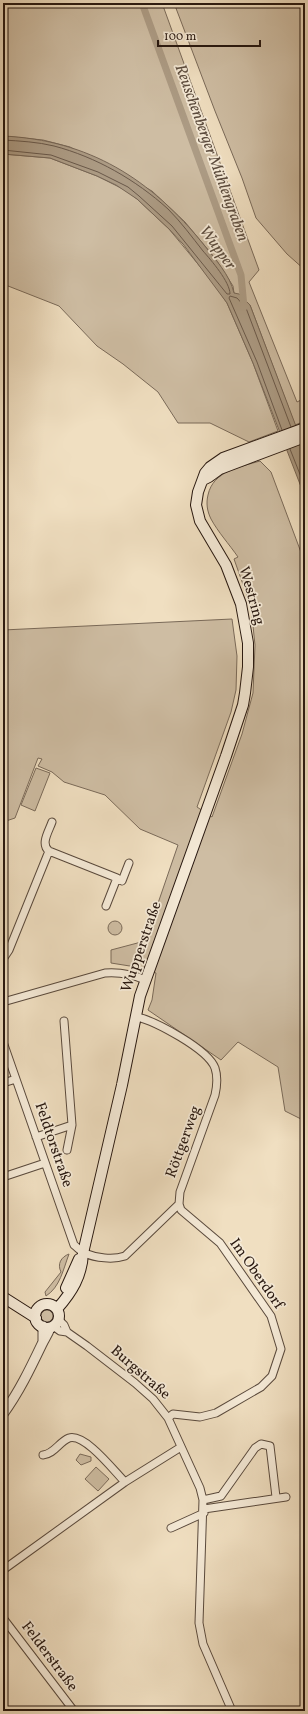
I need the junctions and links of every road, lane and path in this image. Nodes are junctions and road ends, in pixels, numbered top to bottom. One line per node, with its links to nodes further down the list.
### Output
1 (305, 428): 3 (main road, Westring)
2 (305, 438): 3 (main road, Westring)
3 (239, 457): 4 (main road, Westring)
4 (243, 705): 11 (main road, Wupperstraße)
5 (52, 822): 6 (street)
6 (49, 851): 8 (street); 10 (street)
7 (129, 864): 8 (street)
8 (117, 878): 9 (street)
9 (106, 906)
10 (3, 959)
11 (145, 980): 12 (street); 13 (main road, Wupperstraße)
12 (3, 1002)
13 (137, 1017): 23 (street, Röttgerweg); 24 (main road, Wupperstraße)
14 (64, 1021): 18 (street)
15 (3, 1042): 16 (street, Feldtorstraße)
16 (16, 1079): 17 (street); 19 (street, Feldtorstraße)
17 (3, 1083)
18 (72, 1125): 19 (street); 20 (street)
19 (36, 1137): 21 (street, Feldtorstraße)
20 (67, 1150)
21 (45, 1163): 22 (street); 24 (street, Feldtorstraße)
22 (3, 1177)
23 (179, 1204): 24 (street); 29 (street, Im Oberdorf)
24 (83, 1253): 26 (main road, Wupperstraße)
25 (3, 1297): 27 (main road)
26 (54, 1307): 27 (main road); 27 (main road)
27 (46, 1321): 28 (street); 29 (street, Burgstraße)
28 (3, 1414)
29 (168, 1418): 30 (street, Burgstraße)
30 (181, 1447): 32 (street); 35 (street, Burgstraße)
31 (42, 1455): 32 (street)
32 (124, 1482): 38 (street)
33 (276, 1497): 34 (street); 35 (street); 36 (street)
34 (286, 1497)
35 (203, 1500): 36 (street, Burgstraße)
36 (204, 1511): 37 (street); 41 (street, Burgstraße)
37 (171, 1528)
38 (3, 1570)
39 (3, 1618): 40 (street, Felderstraße)
40 (71, 1710)
41 (232, 1711)

